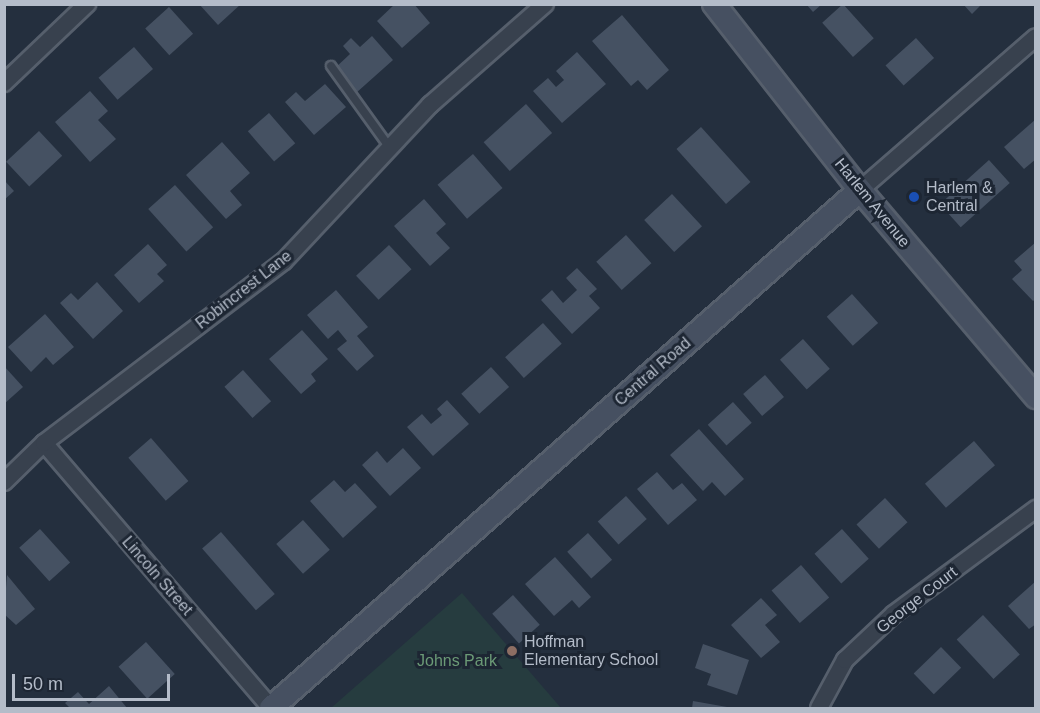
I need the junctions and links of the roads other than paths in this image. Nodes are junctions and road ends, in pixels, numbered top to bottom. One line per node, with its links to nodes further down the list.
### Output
1 (87, 4): 6 (street)
2 (545, 4): 7 (street, Robincrest Lane)
3 (714, 4): 8 (main road, Harlem Avenue)
4 (1035, 37): 8 (street, Central Road)
5 (331, 66): 7 (lane)
6 (4, 83)
7 (390, 148): 10 (street, Robincrest Lane)
8 (860, 190): 9 (main road, Harlem Avenue); 13 (main road, Central Road)
9 (1032, 387)
10 (44, 443): 11 (street, Robincrest Lane); 13 (street, Lincoln Street)
11 (4, 482)
12 (1035, 509): 14 (street, George Court)
13 (271, 708)
14 (819, 708)

